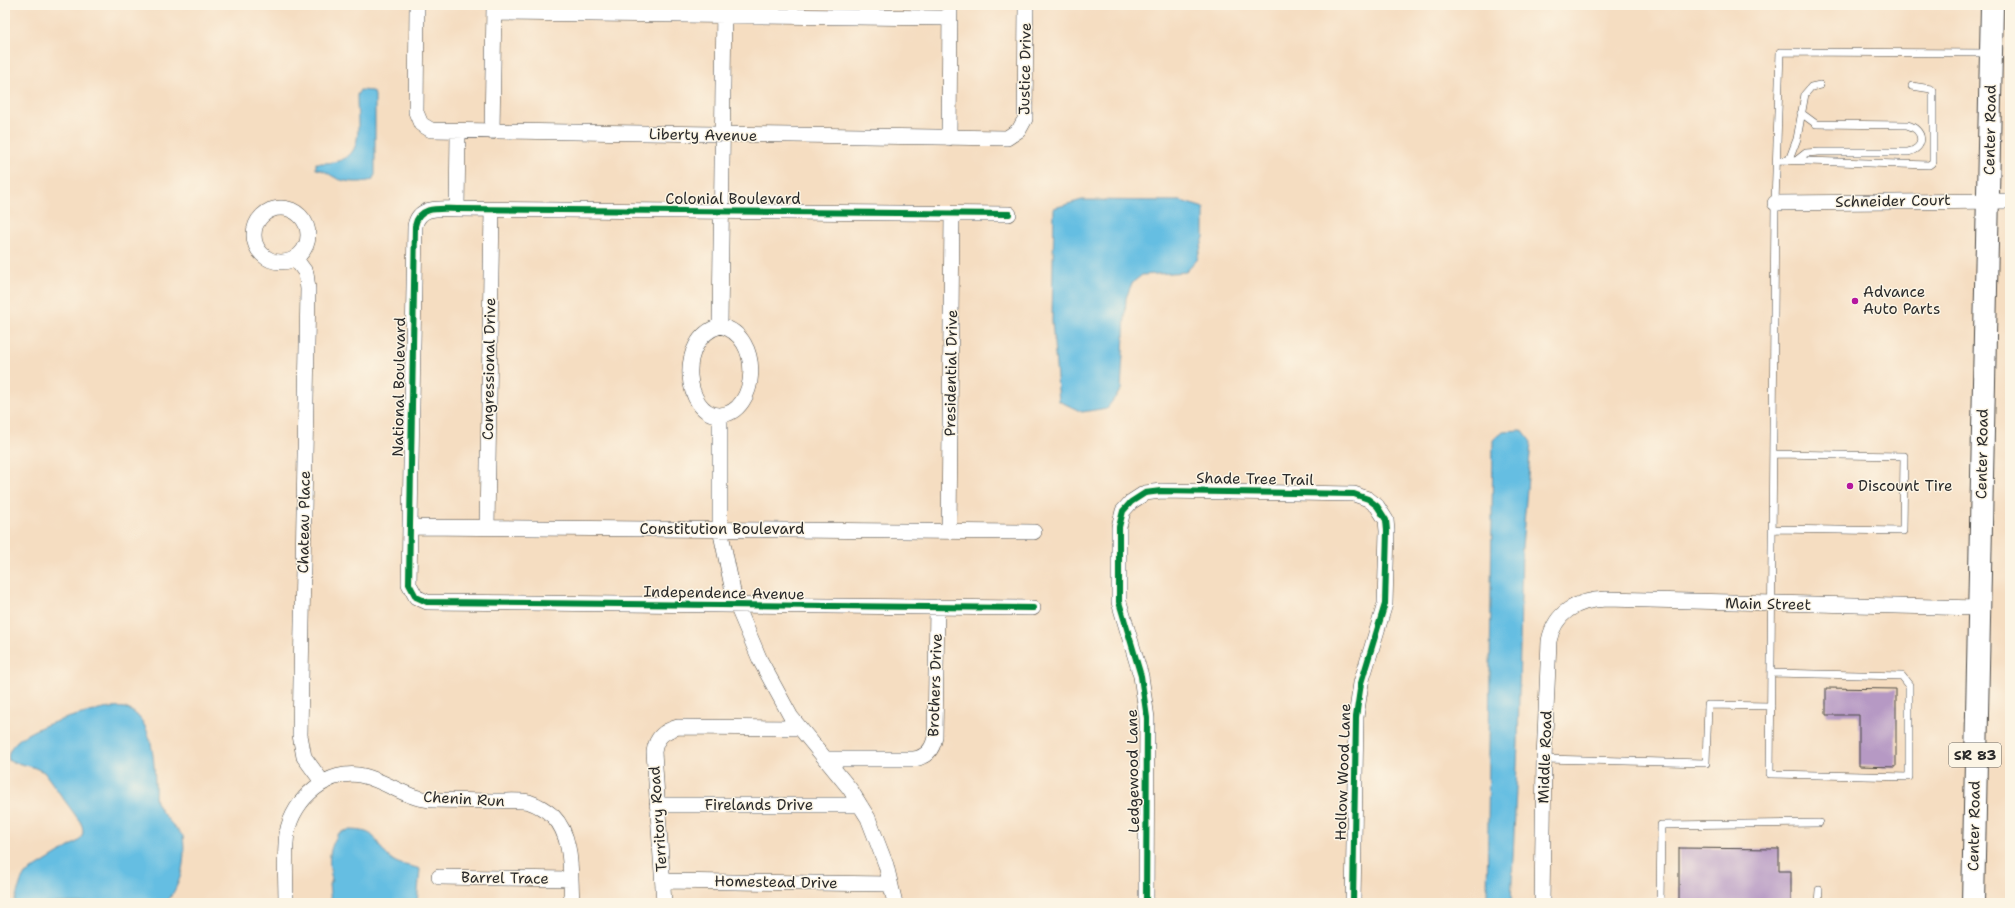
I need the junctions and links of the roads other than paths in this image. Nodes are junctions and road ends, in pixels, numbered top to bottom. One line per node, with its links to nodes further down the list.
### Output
1 (417, 5): 11 (street)
2 (1026, 5): 14 (street, Justice Drive)
3 (1992, 5): 7 (main road, Center Road / SR 83)
4 (494, 9): 5 (street); 12 (street)
5 (724, 10): 6 (street); 13 (street)
6 (949, 12): 14 (street)
7 (1991, 53): 15 (lane); 18 (main road, Center Road / SR 83)
8 (1820, 85): 10 (lane)
9 (1912, 86): 17 (lane)
10 (1801, 113): 16 (lane); 17 (lane)
11 (458, 132): 12 (street, Liberty Avenue); 21 (street)
12 (492, 132): 13 (street, Liberty Avenue)
13 (723, 135): 14 (street, Liberty Avenue); 23 (street)
14 (949, 138)
15 (1777, 160): 16 (lane); 20 (lane)
16 (1789, 160): 17 (lane)
17 (1797, 160)
18 (1988, 201): 19 (street, Schneider Court); 20 (street, Schneider Court); 43 (main road, Center Road / SR 83)
19 (2010, 201)
20 (1775, 203): 29 (lane)
21 (457, 209): 22 (street, Colonial Boulevard); 32 (street, National Boulevard)
22 (492, 210): 23 (street, Colonial Boulevard); 33 (street, Congressional Drive)
23 (722, 212): 24 (street, Colonial Boulevard); 27 (street)
24 (952, 214): 25 (street, Colonial Boulevard); 36 (street, Presidential Drive)
25 (1009, 214)
26 (295, 258): 50 (street, Chateau Place)
27 (720, 326): 28 (street); 28 (street)
28 (720, 415): 34 (street)
29 (1773, 454): 35 (lane); 35 (lane)
30 (1131, 502): 31 (street, Shade Tree Trail); 63 (street, Ledgewood Lane)
31 (1377, 506): 64 (street, Hollow Wood Lane)
32 (410, 527): 33 (street, Constitution Boulevard); 38 (street, National Boulevard)
33 (487, 527): 34 (street, Constitution Boulevard)
34 (720, 529): 36 (street, Constitution Boulevard); 40 (street)
35 (1773, 529): 39 (lane)
36 (949, 531): 37 (street, Constitution Boulevard)
37 (1034, 532)
38 (416, 597): 40 (street, Independence Avenue)
39 (1772, 604): 43 (street, Main Street); 44 (street, Main Street); 45 (lane)
40 (737, 606): 41 (street, Independence Avenue); 47 (street)
41 (937, 607): 42 (street, Independence Avenue); 48 (street, Brothers Drive)
42 (1033, 608)
43 (1978, 608): 68 (main road, Center Road / SR 83)
44 (1562, 614): 49 (street, Middle Road)
45 (1771, 673): 46 (lane); 46 (lane)
46 (1771, 706): 49 (lane)
47 (800, 728): 48 (street); 51 (street, Territory Road)
48 (825, 759): 52 (street)
49 (1544, 759): 65 (street, Middle Road)
50 (323, 783): 55 (street, Chenin Run); 59 (street, Chenin Run)
51 (658, 805): 52 (street, Firelands Drive); 56 (street, Territory Road)
52 (860, 805): 57 (street)
53 (1819, 824): 66 (lane)
54 (439, 877): 55 (street, Barrel Trace)
55 (570, 879): 60 (street, Chenin Run)
56 (662, 881): 57 (street, Homestead Drive); 61 (street, Territory Road)
57 (890, 884): 62 (street)
58 (1819, 890): 67 (lane)
59 (286, 903)
60 (572, 903)
61 (664, 903)
62 (895, 903)
63 (1146, 903)
64 (1353, 903)
65 (1542, 903)
66 (1660, 903)
67 (1818, 903)
68 (1973, 903)

